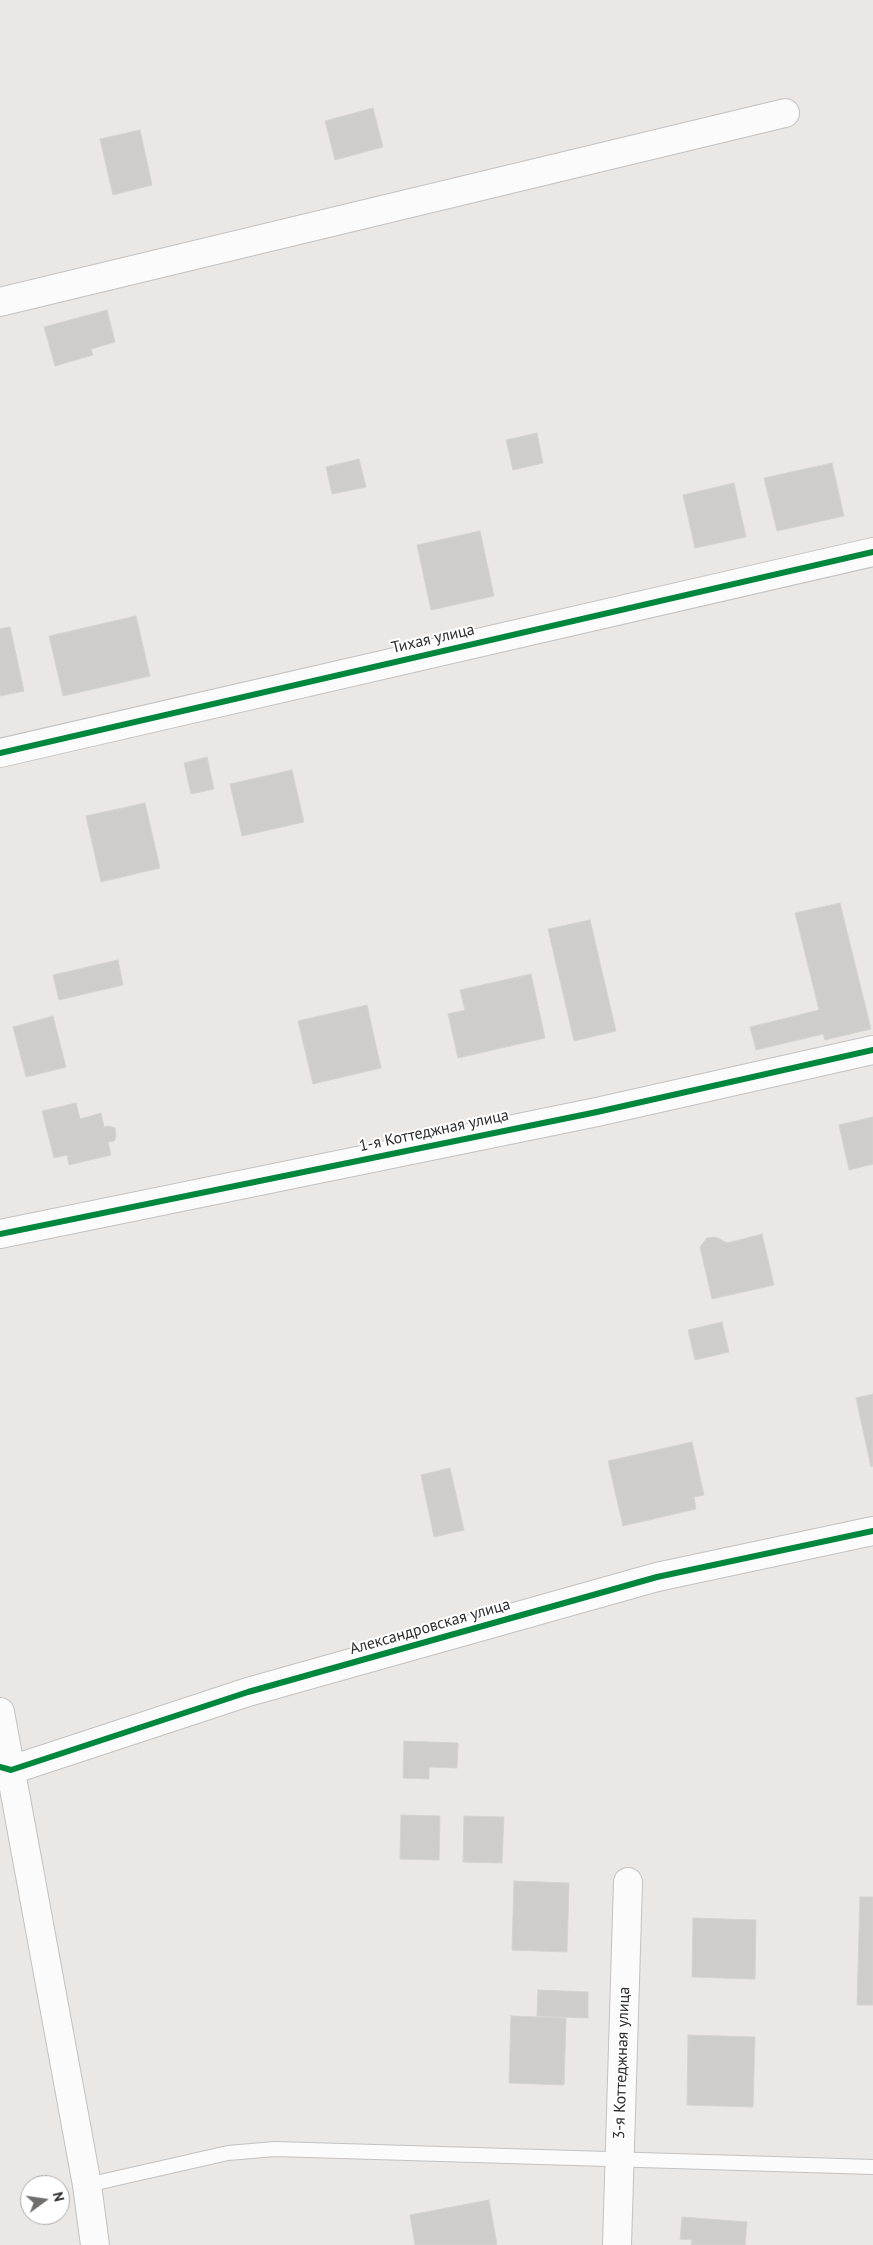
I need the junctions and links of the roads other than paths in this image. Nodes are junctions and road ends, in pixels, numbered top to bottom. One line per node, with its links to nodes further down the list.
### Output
1 (785, 113): 2 (street)
2 (0, 302)
3 (873, 552): 4 (street, Тихая улица)
4 (0, 753)
5 (873, 1050): 6 (street, 1-я Коттеджная улица)
6 (0, 1234)
7 (873, 1531): 9 (street, Александровская улица)
8 (0, 1712): 9 (street)
9 (6, 1769): 13 (street)
10 (628, 1882): 11 (street, 3-я Коттеджная улица)
11 (620, 2159): 12 (lane); 13 (lane); 15 (street, 3-я Коттеджная улица)
12 (873, 2167)
13 (87, 2185): 14 (street)
14 (95, 2245)
15 (617, 2245)

